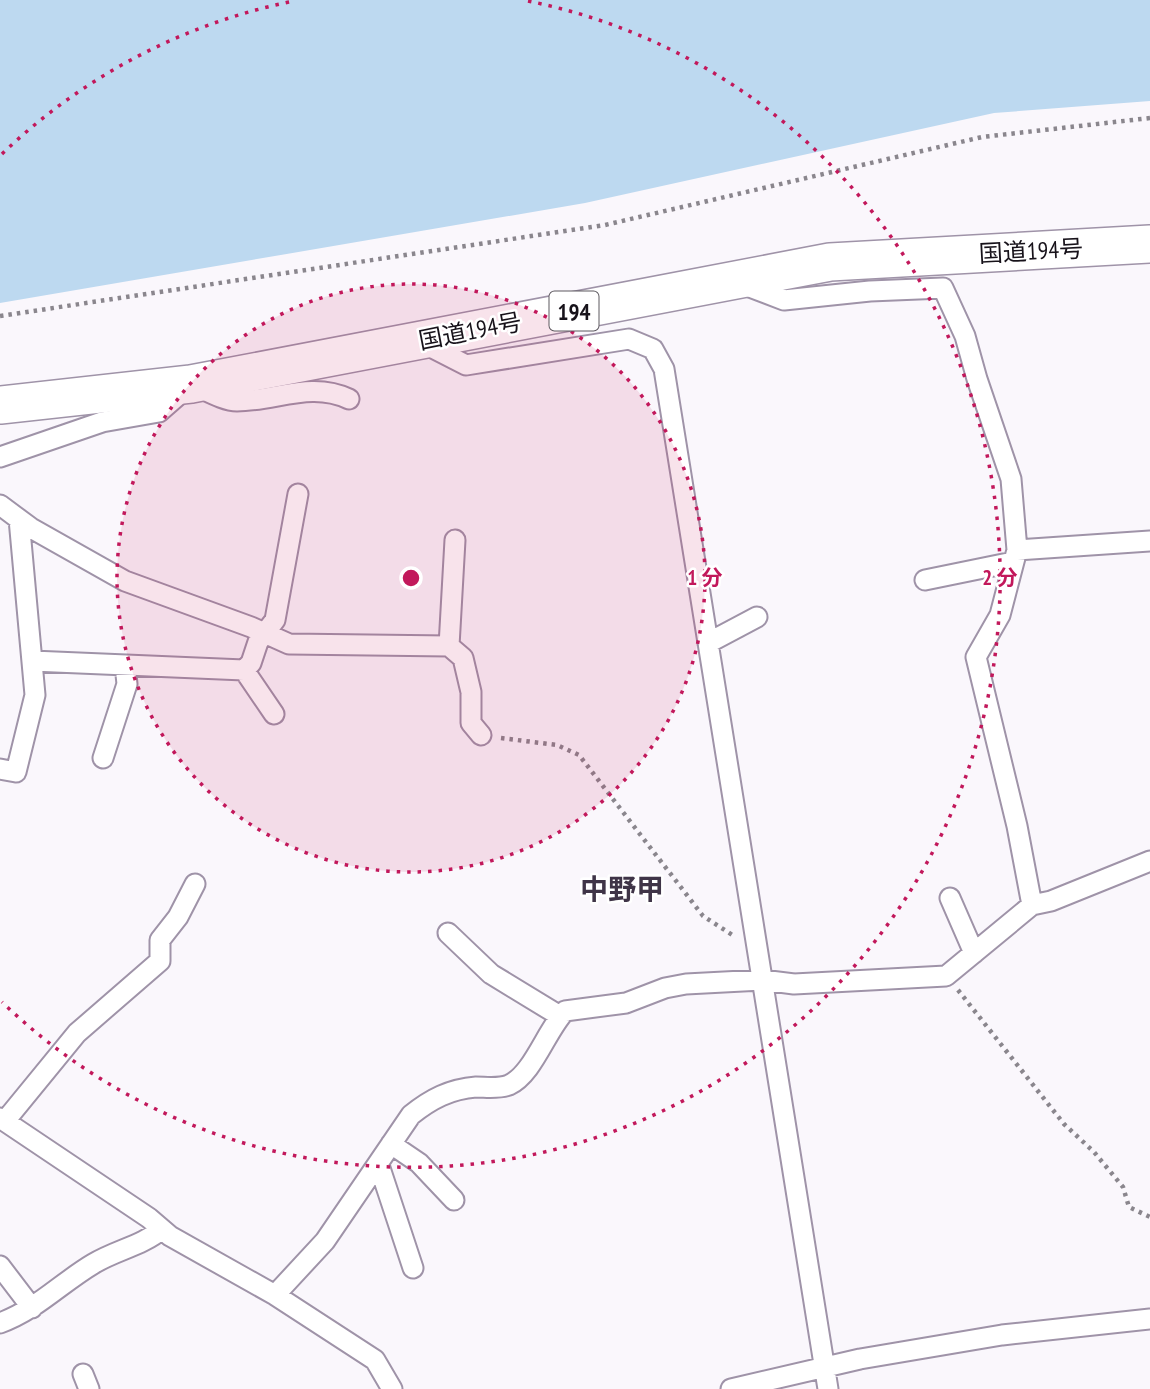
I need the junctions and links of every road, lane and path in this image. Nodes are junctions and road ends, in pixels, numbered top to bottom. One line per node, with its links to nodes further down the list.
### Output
1 (1150, 118): 4 (path)
2 (1150, 244): 3 (highway, 国道194号 / 194)
3 (734, 281): 5 (highway, 国道194号 / 194); 15 (street)
4 (0, 316)
5 (419, 341): 6 (highway, 国道194号 / 194); 19 (street)
6 (191, 384): 7 (street); 8 (highway, 国道194号 / 194); 9 (street)
7 (349, 399)
8 (0, 405)
9 (0, 457)
10 (298, 494): 18 (street)
11 (0, 505): 12 (street)
12 (19, 519): 18 (street); 21 (street)
13 (455, 540): 20 (street)
14 (1150, 541): 15 (street)
15 (1015, 556): 16 (street); 31 (street)
16 (925, 580)
17 (757, 617): 19 (street)
18 (266, 634): 20 (street); 23 (street)
19 (708, 643): 33 (street)
20 (449, 646): 25 (street)
21 (32, 661): 22 (street); 27 (street)
22 (125, 665): 23 (street); 26 (street)
23 (244, 670): 24 (street)
24 (274, 713)
25 (481, 735): 33 (path)
26 (103, 758)
27 (0, 769)
28 (1150, 861): 31 (street)
29 (195, 884): 38 (street)
30 (950, 898): 34 (street)
31 (1032, 905): 34 (street)
32 (448, 933): 37 (street)
33 (758, 952): 36 (street)
34 (975, 953): 35 (street)
35 (946, 976): 36 (street); 42 (path)
36 (762, 980): 37 (street); 50 (street)
37 (560, 1016): 39 (street)
38 (2, 1119): 43 (street)
39 (391, 1144): 40 (street); 41 (street)
40 (379, 1165): 45 (street); 46 (street)
41 (454, 1200)
42 (1150, 1217)
43 (162, 1229): 46 (street); 47 (street)
44 (0, 1266): 47 (street)
45 (414, 1268)
46 (275, 1295): 51 (street)
47 (32, 1308): 49 (street)
48 (1150, 1319): 50 (street)
49 (0, 1322)
50 (825, 1367): 52 (street); 53 (street)
51 (392, 1389)
52 (731, 1389)
53 (828, 1389)

